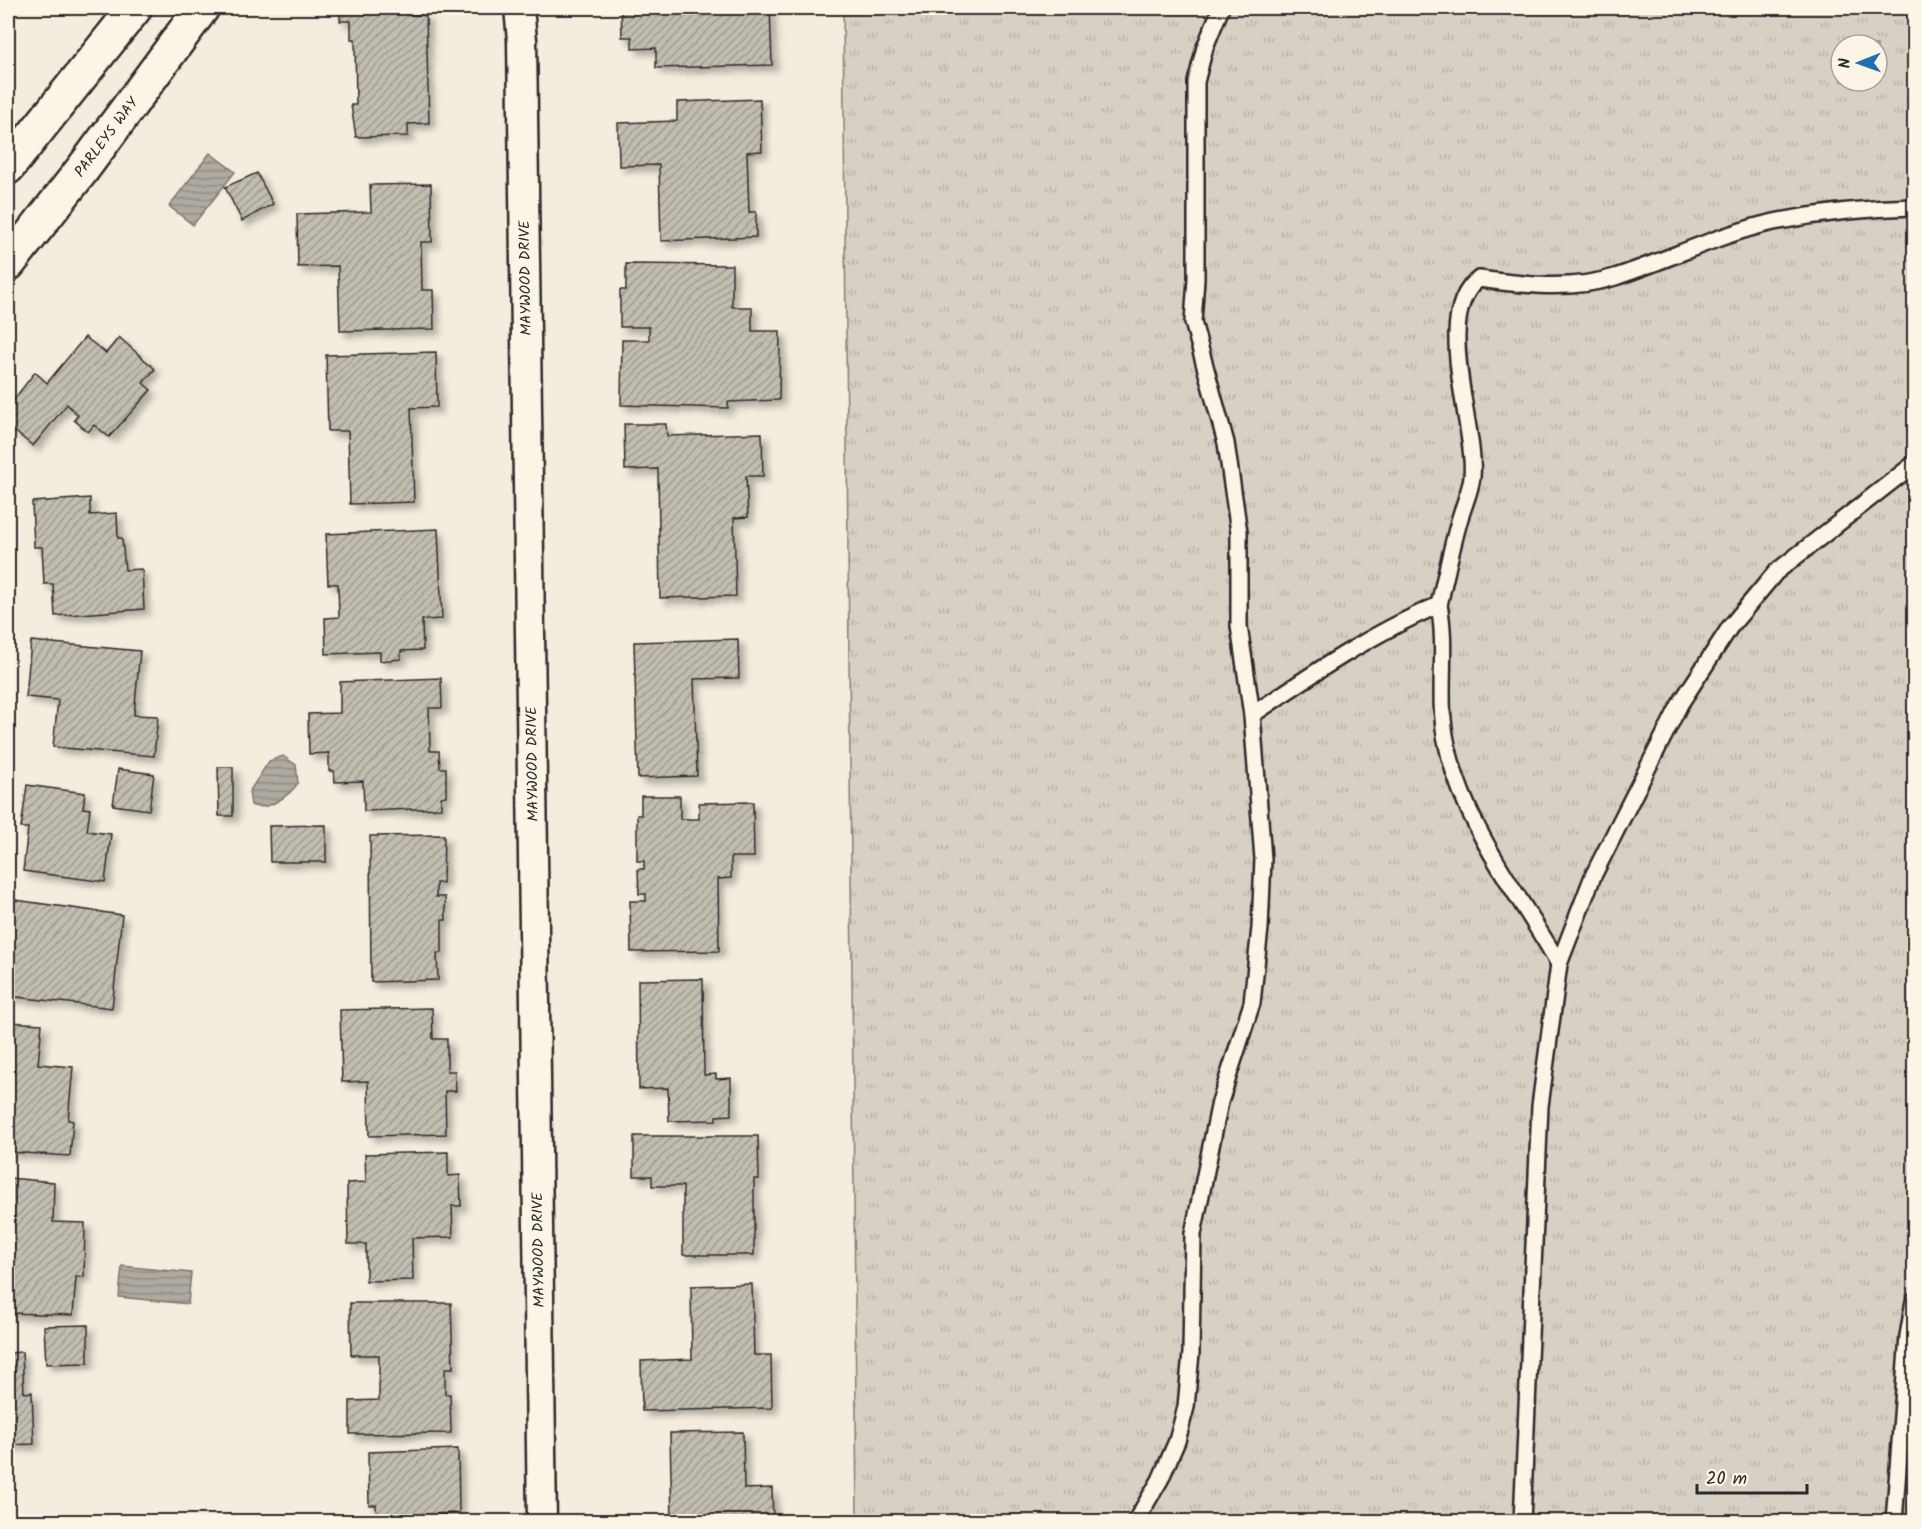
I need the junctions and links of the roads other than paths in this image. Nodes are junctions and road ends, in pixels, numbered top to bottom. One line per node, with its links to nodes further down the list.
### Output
1 (135, 8): 5 (main road)
2 (202, 8): 7 (main road, PARLEYS WAY)
3 (519, 8): 13 (street, MAYWOOD DRIVE)
4 (1221, 8): 10 (lane)
5 (8, 168)
6 (1914, 207): 9 (lane)
7 (8, 264)
8 (1914, 464): 11 (lane)
9 (1439, 605): 10 (lane); 11 (lane)
10 (1252, 715): 14 (lane)
11 (1559, 964): 15 (lane)
12 (1914, 1301): 16 (lane)
13 (542, 1521)
14 (1135, 1521)
15 (1522, 1521)
16 (1894, 1521)

